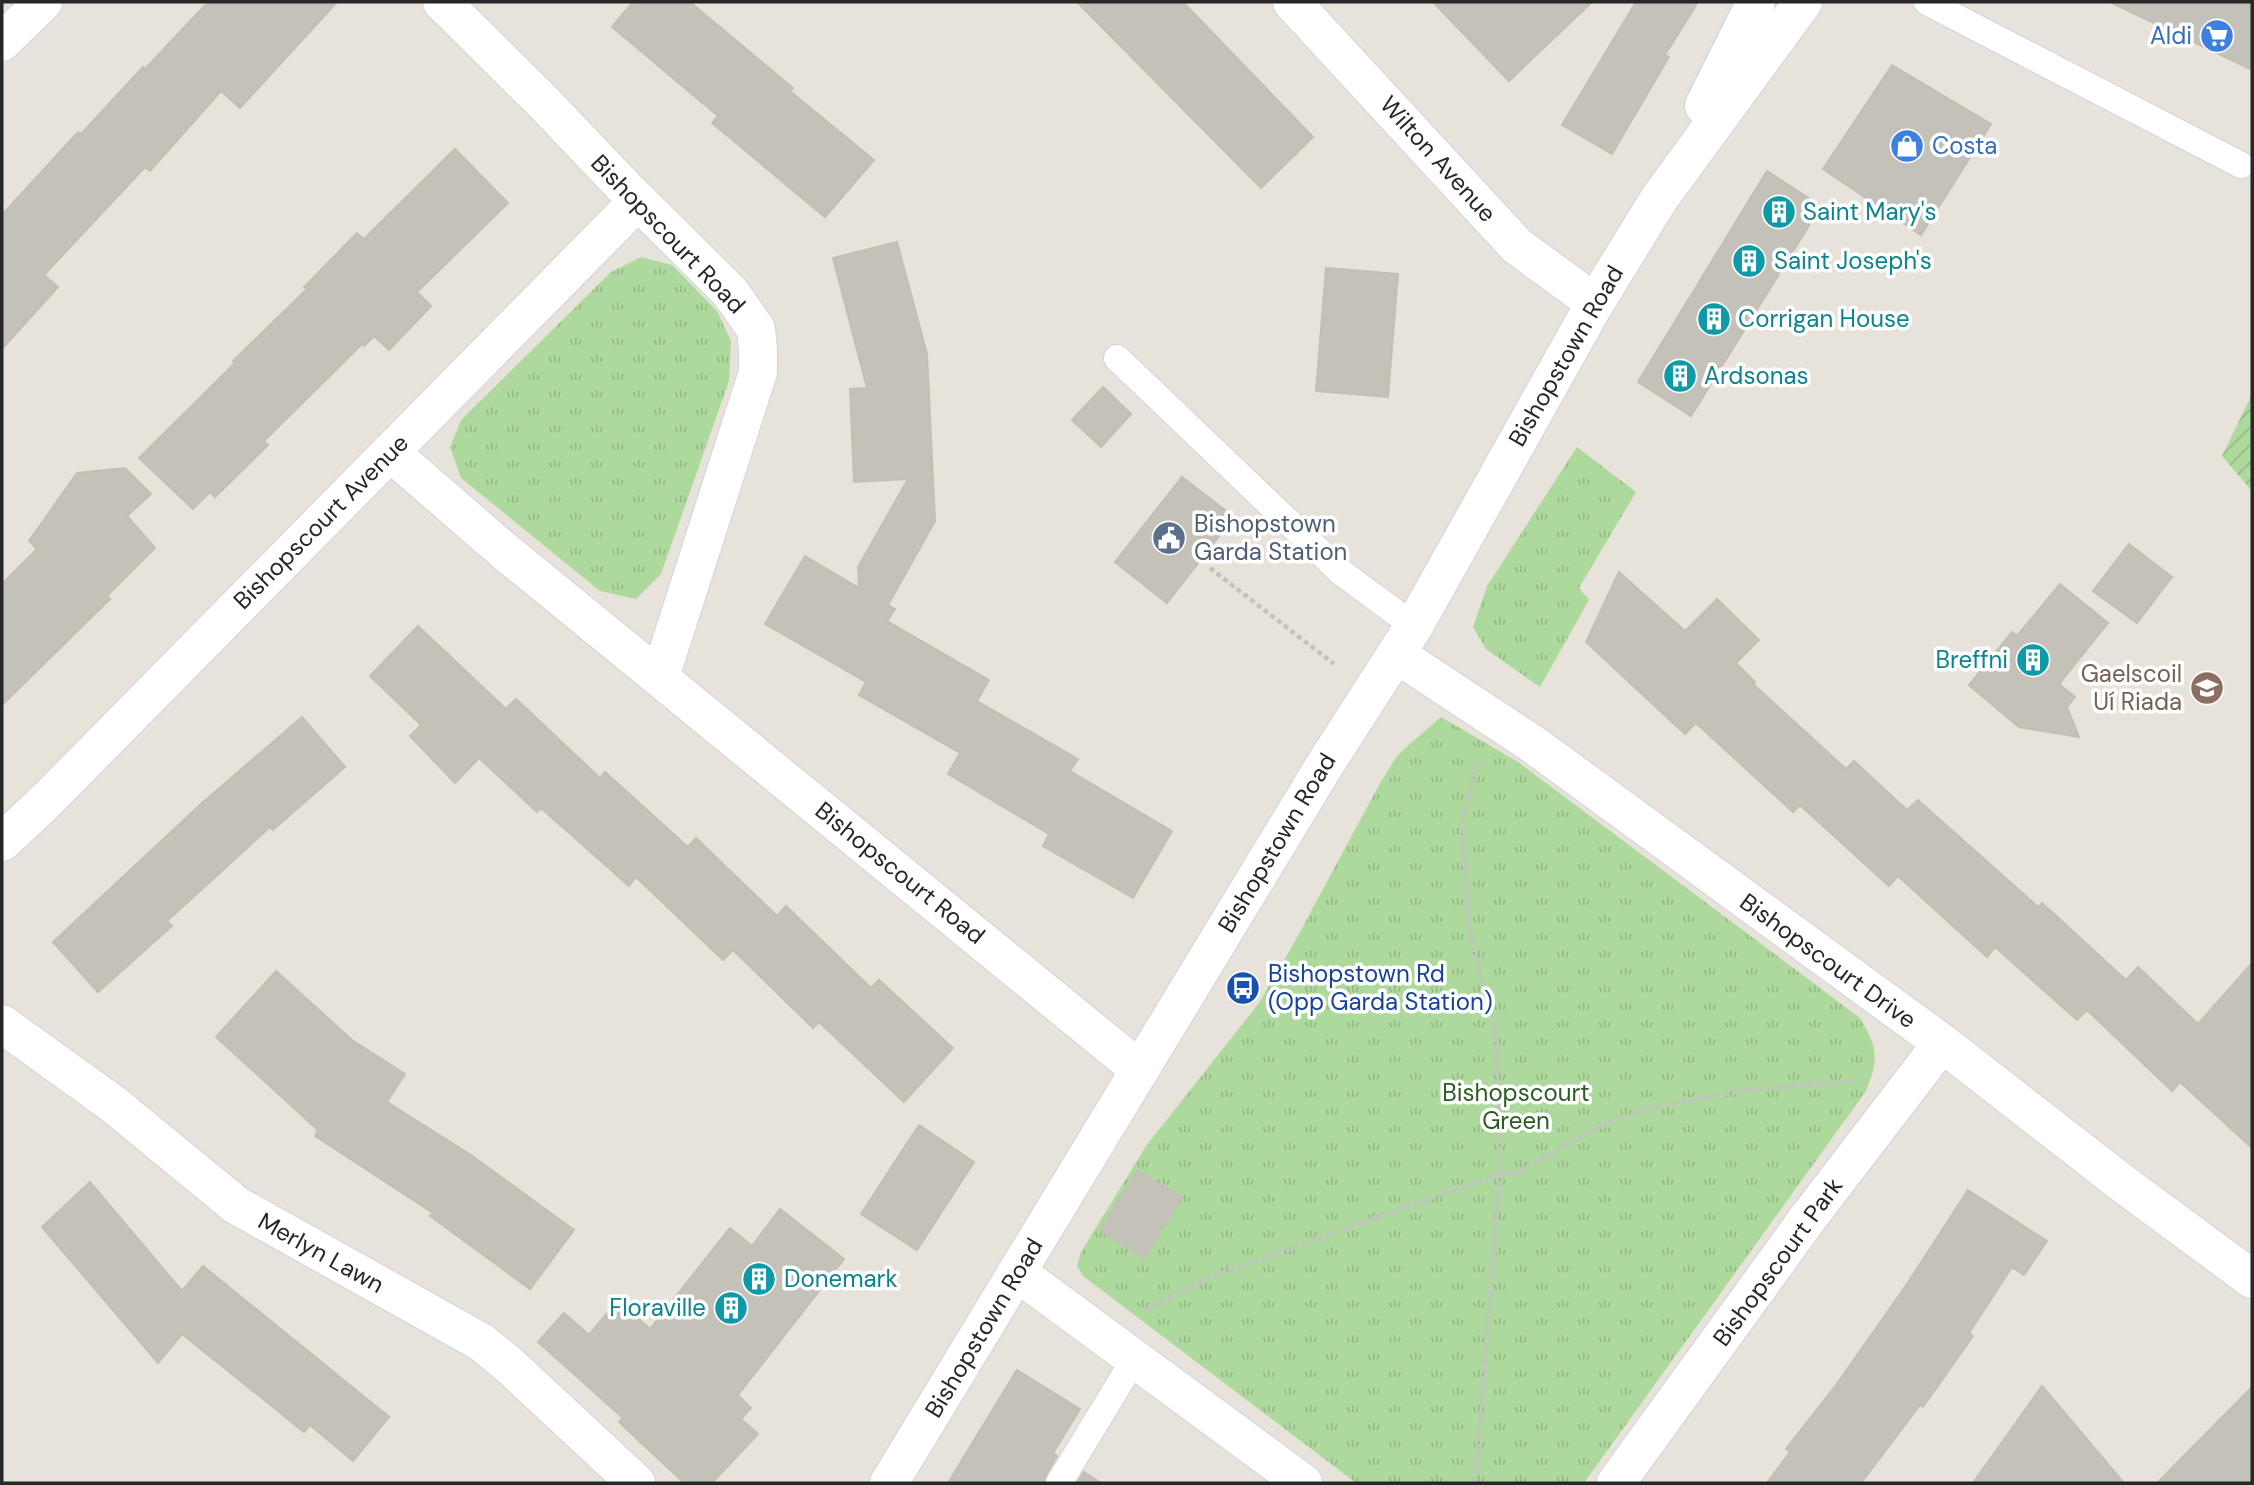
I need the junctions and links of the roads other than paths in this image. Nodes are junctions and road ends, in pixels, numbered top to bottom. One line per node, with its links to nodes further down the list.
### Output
1 (43, 2): 7 (street)
2 (442, 2): 10 (street, Bishopscourt Road)
3 (1292, 2): 11 (street, Wilton Avenue)
4 (1756, 2): 9 (street, Bishopstown Road)
5 (1803, 2): 9 (street, Bishopstown Road)
6 (1927, 2): 8 (lane)
7 (2, 42)
8 (2241, 165)
9 (1659, 199): 11 (street, Bishopstown Road)
10 (638, 201): 13 (street, Bishopscourt Avenue); 15 (street, Bishopscourt Road)
11 (1595, 303): 14 (street, Bishopstown Road)
12 (1117, 358): 14 (lane)
13 (390, 452): 15 (street, Bishopscourt Road); 16 (street, Bishopscourt Avenue)
14 (1405, 640): 18 (street, Bishopscourt Drive); 19 (street, Bishopstown Road)
15 (660, 677): 19 (street, Bishopscourt Road)
16 (2, 842)
17 (2, 1024): 23 (street, Merlyn Lawn)
18 (1942, 1043): 21 (street, Bishopscourt Drive); 27 (street, Bishopscourt Park)
19 (1140, 1070): 20 (street, Bishopstown Road)
20 (1018, 1273): 22 (street); 24 (street, Bishopstown Road)
21 (2252, 1279)
22 (1135, 1358): 25 (lane); 26 (street)
23 (636, 1483)
24 (889, 1483)
25 (1059, 1483)
26 (1303, 1483)
27 (1616, 1483)

